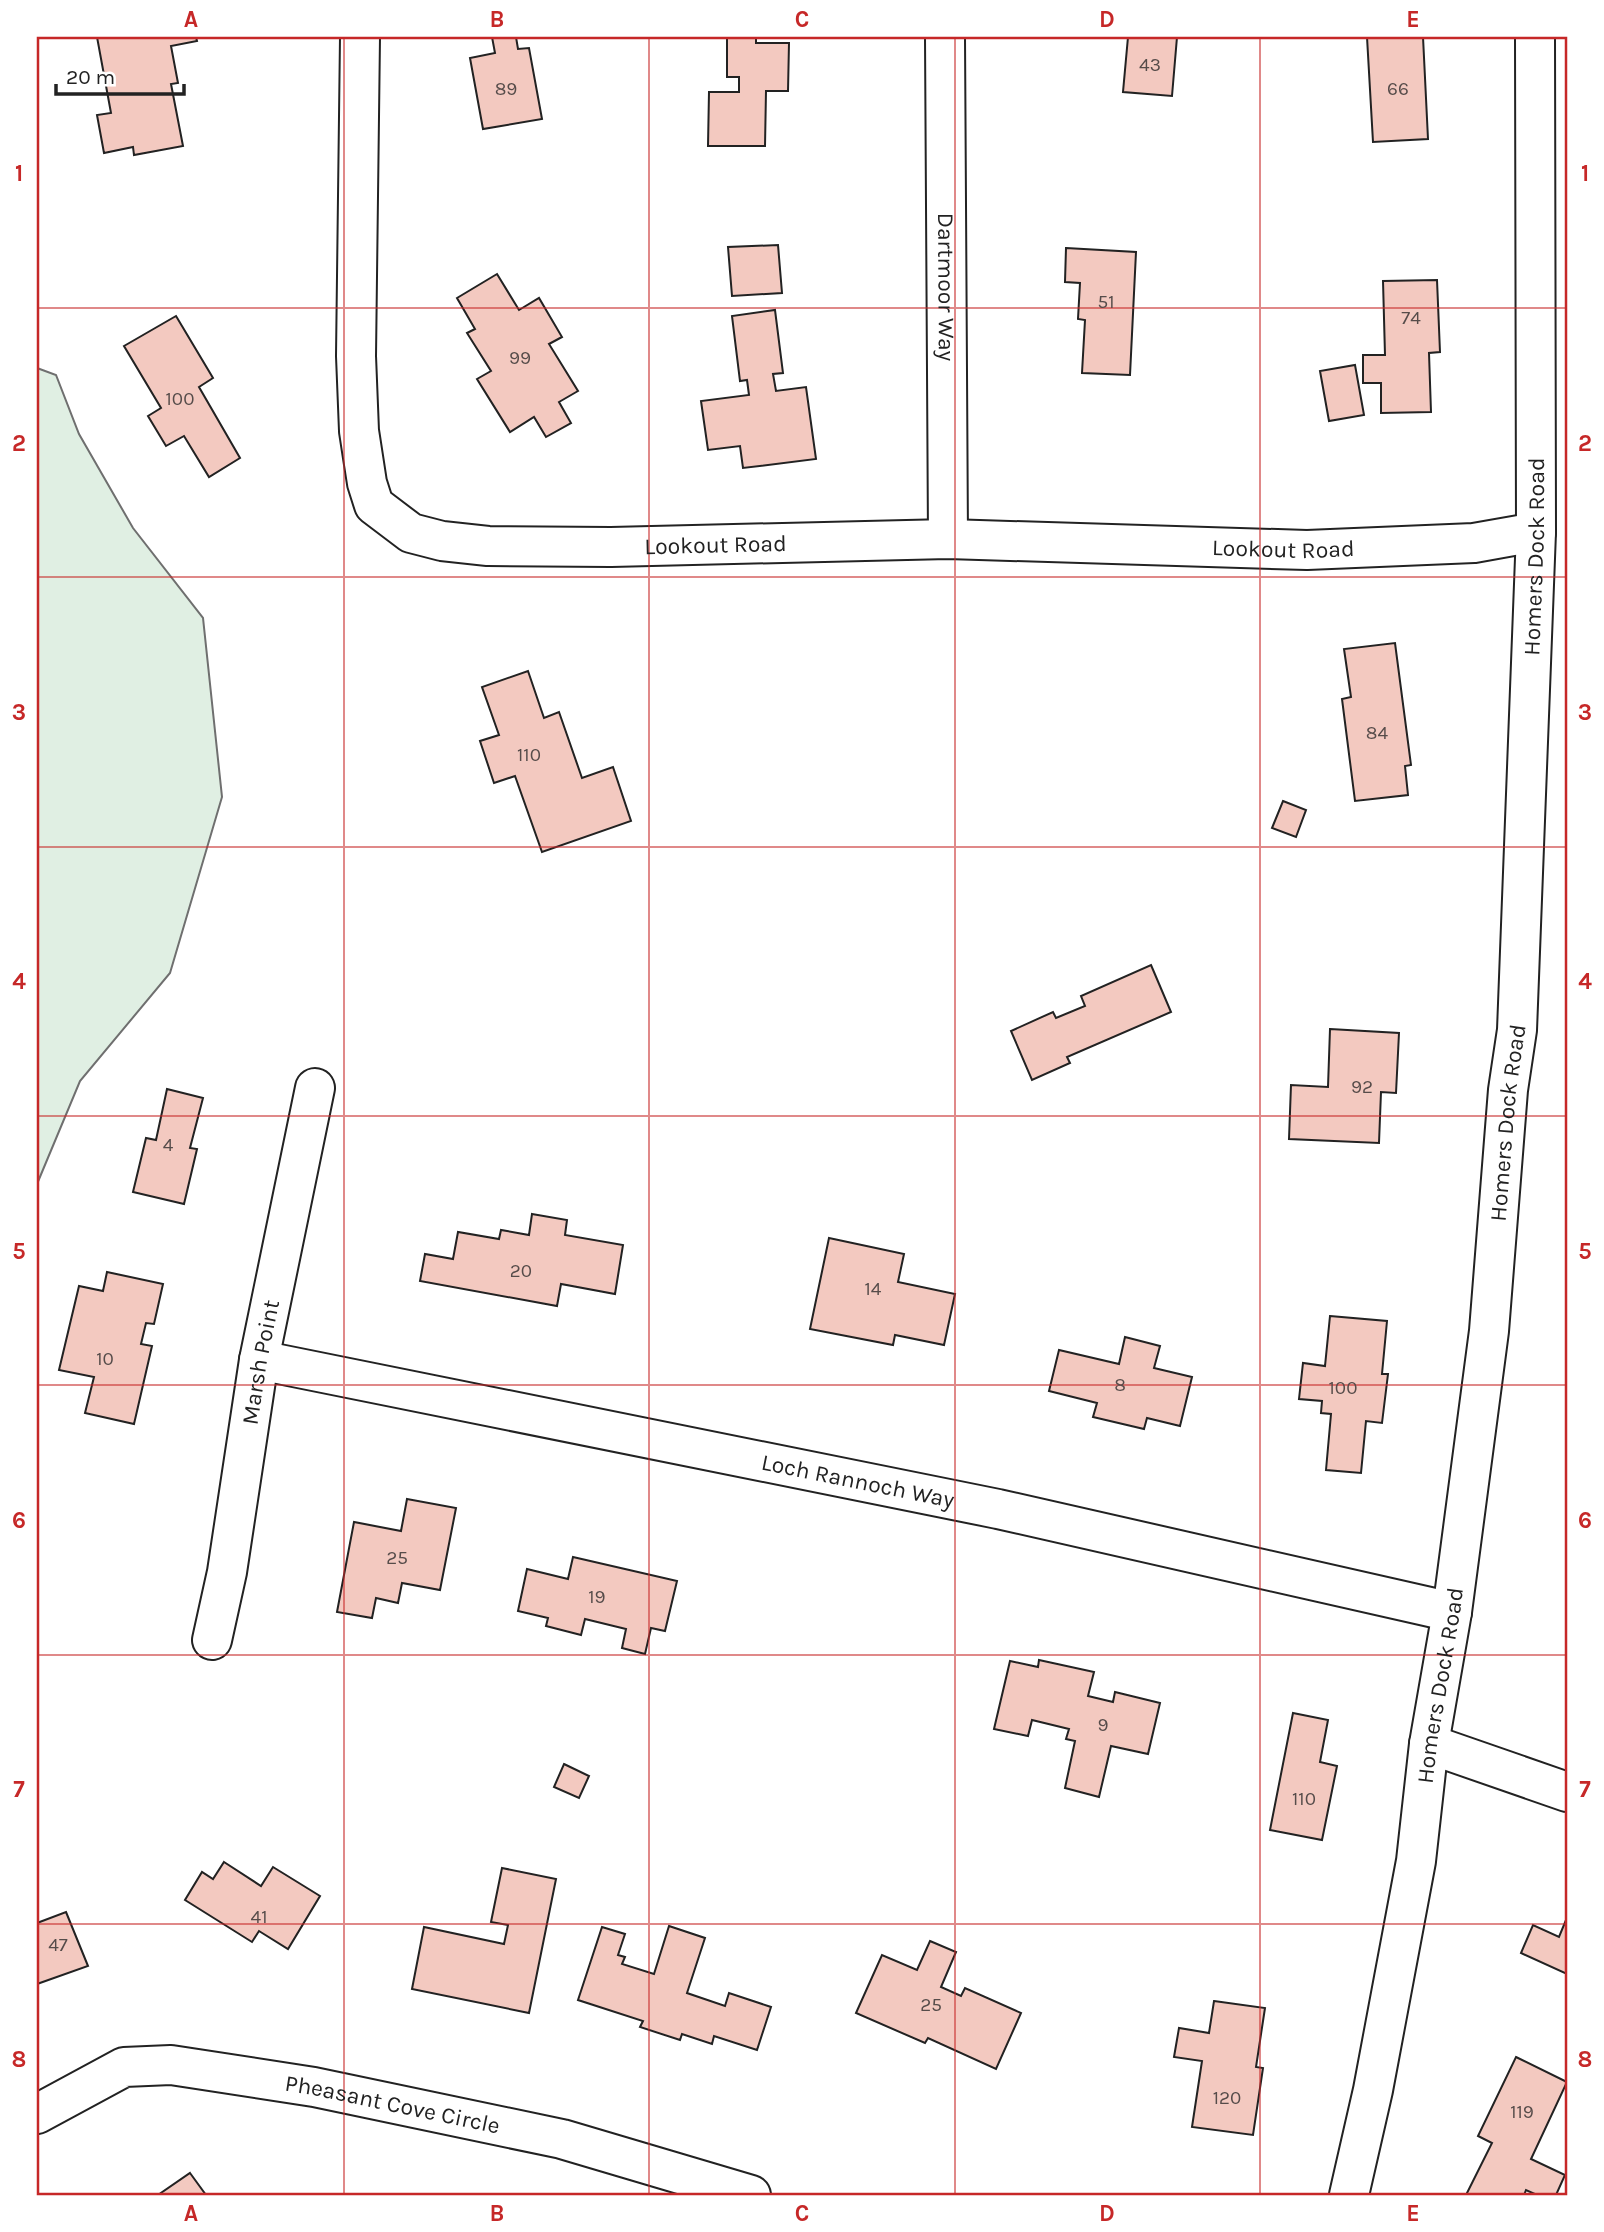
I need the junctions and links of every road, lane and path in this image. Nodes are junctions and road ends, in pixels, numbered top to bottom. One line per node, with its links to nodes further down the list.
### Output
1 (360, 37): 5 (street, Lookout Road)
2 (945, 37): 5 (street, Dartmoor Way)
3 (1535, 37): 4 (street, Homers Dock Road)
4 (1536, 532): 5 (street, Lookout Road); 8 (street, Homers Dock Road)
5 (948, 539)
6 (315, 1088): 7 (street, Marsh Point)
7 (259, 1360): 8 (street, Loch Rannoch Way); 9 (street, Marsh Point)
8 (1452, 1612): 10 (street, Homers Dock Road)
9 (212, 1640)
10 (1429, 1744): 11 (street); 14 (street, Homers Dock Road)
11 (1567, 1792)
12 (37, 2115): 13 (street, Pheasant Cove Circle)
13 (751, 2195)
14 (1349, 2195)

